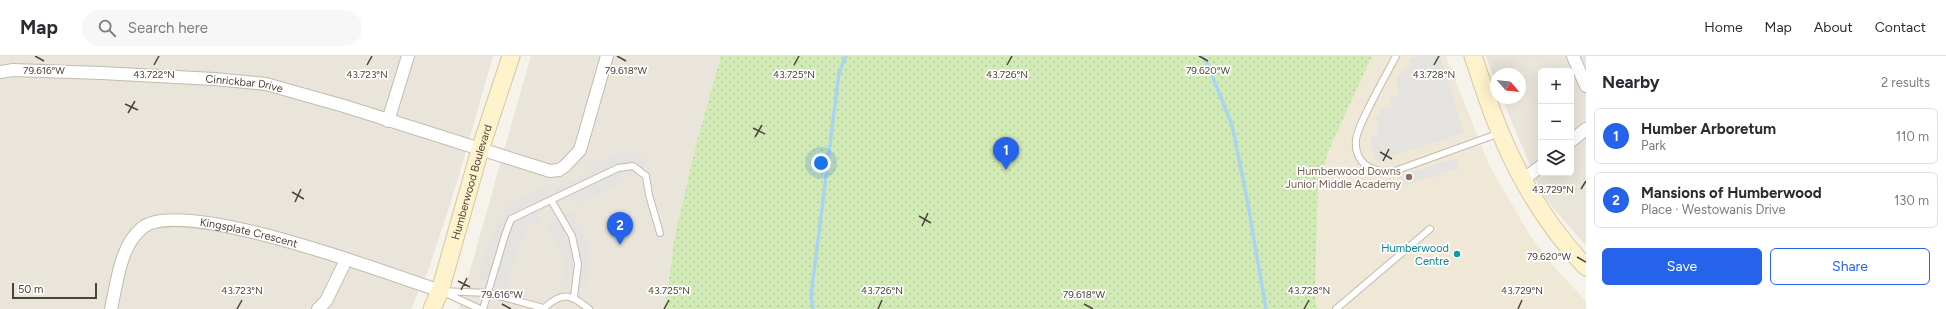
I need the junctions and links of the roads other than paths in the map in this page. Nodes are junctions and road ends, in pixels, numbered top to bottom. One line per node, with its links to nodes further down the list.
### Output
1 (408, 56): 9 (street)
2 (511, 56): 13 (street, Humberwood Boulevard)
3 (607, 56): 13 (street, Cinrickbar Drive)
4 (1396, 56): 11 (lane)
5 (1473, 56): 11 (street)
6 (1574, 56): 8 (street)
7 (0, 72): 9 (street, Cinrickbar Drive)
8 (1586, 86)
9 (388, 121): 13 (street, Cinrickbar Drive)
10 (1586, 129): 12 (street)
11 (1500, 133): 15 (street)
12 (1572, 140)
13 (480, 150): 21 (street, Humberwood Boulevard)
14 (1538, 168): 15 (street)
15 (1523, 180): 20 (street)
16 (551, 200): 18 (lane); 22 (lane); 23 (lane)
17 (1430, 228): 31 (lane)
18 (660, 234)
19 (346, 260): 21 (street, Kingsplate Crescent); 24 (street, Kingsplate Crescent); 25 (street)
20 (1586, 268)
21 (440, 291): 22 (lane); 26 (street, Humberwood Boulevard); 27 (lane)
22 (488, 294): 28 (lane); 29 (lane)
23 (574, 297): 29 (lane); 30 (lane)
24 (111, 309)
25 (318, 309)
26 (432, 309)
27 (480, 309)
28 (483, 309)
29 (543, 309)
30 (589, 309)
31 (1336, 309)

